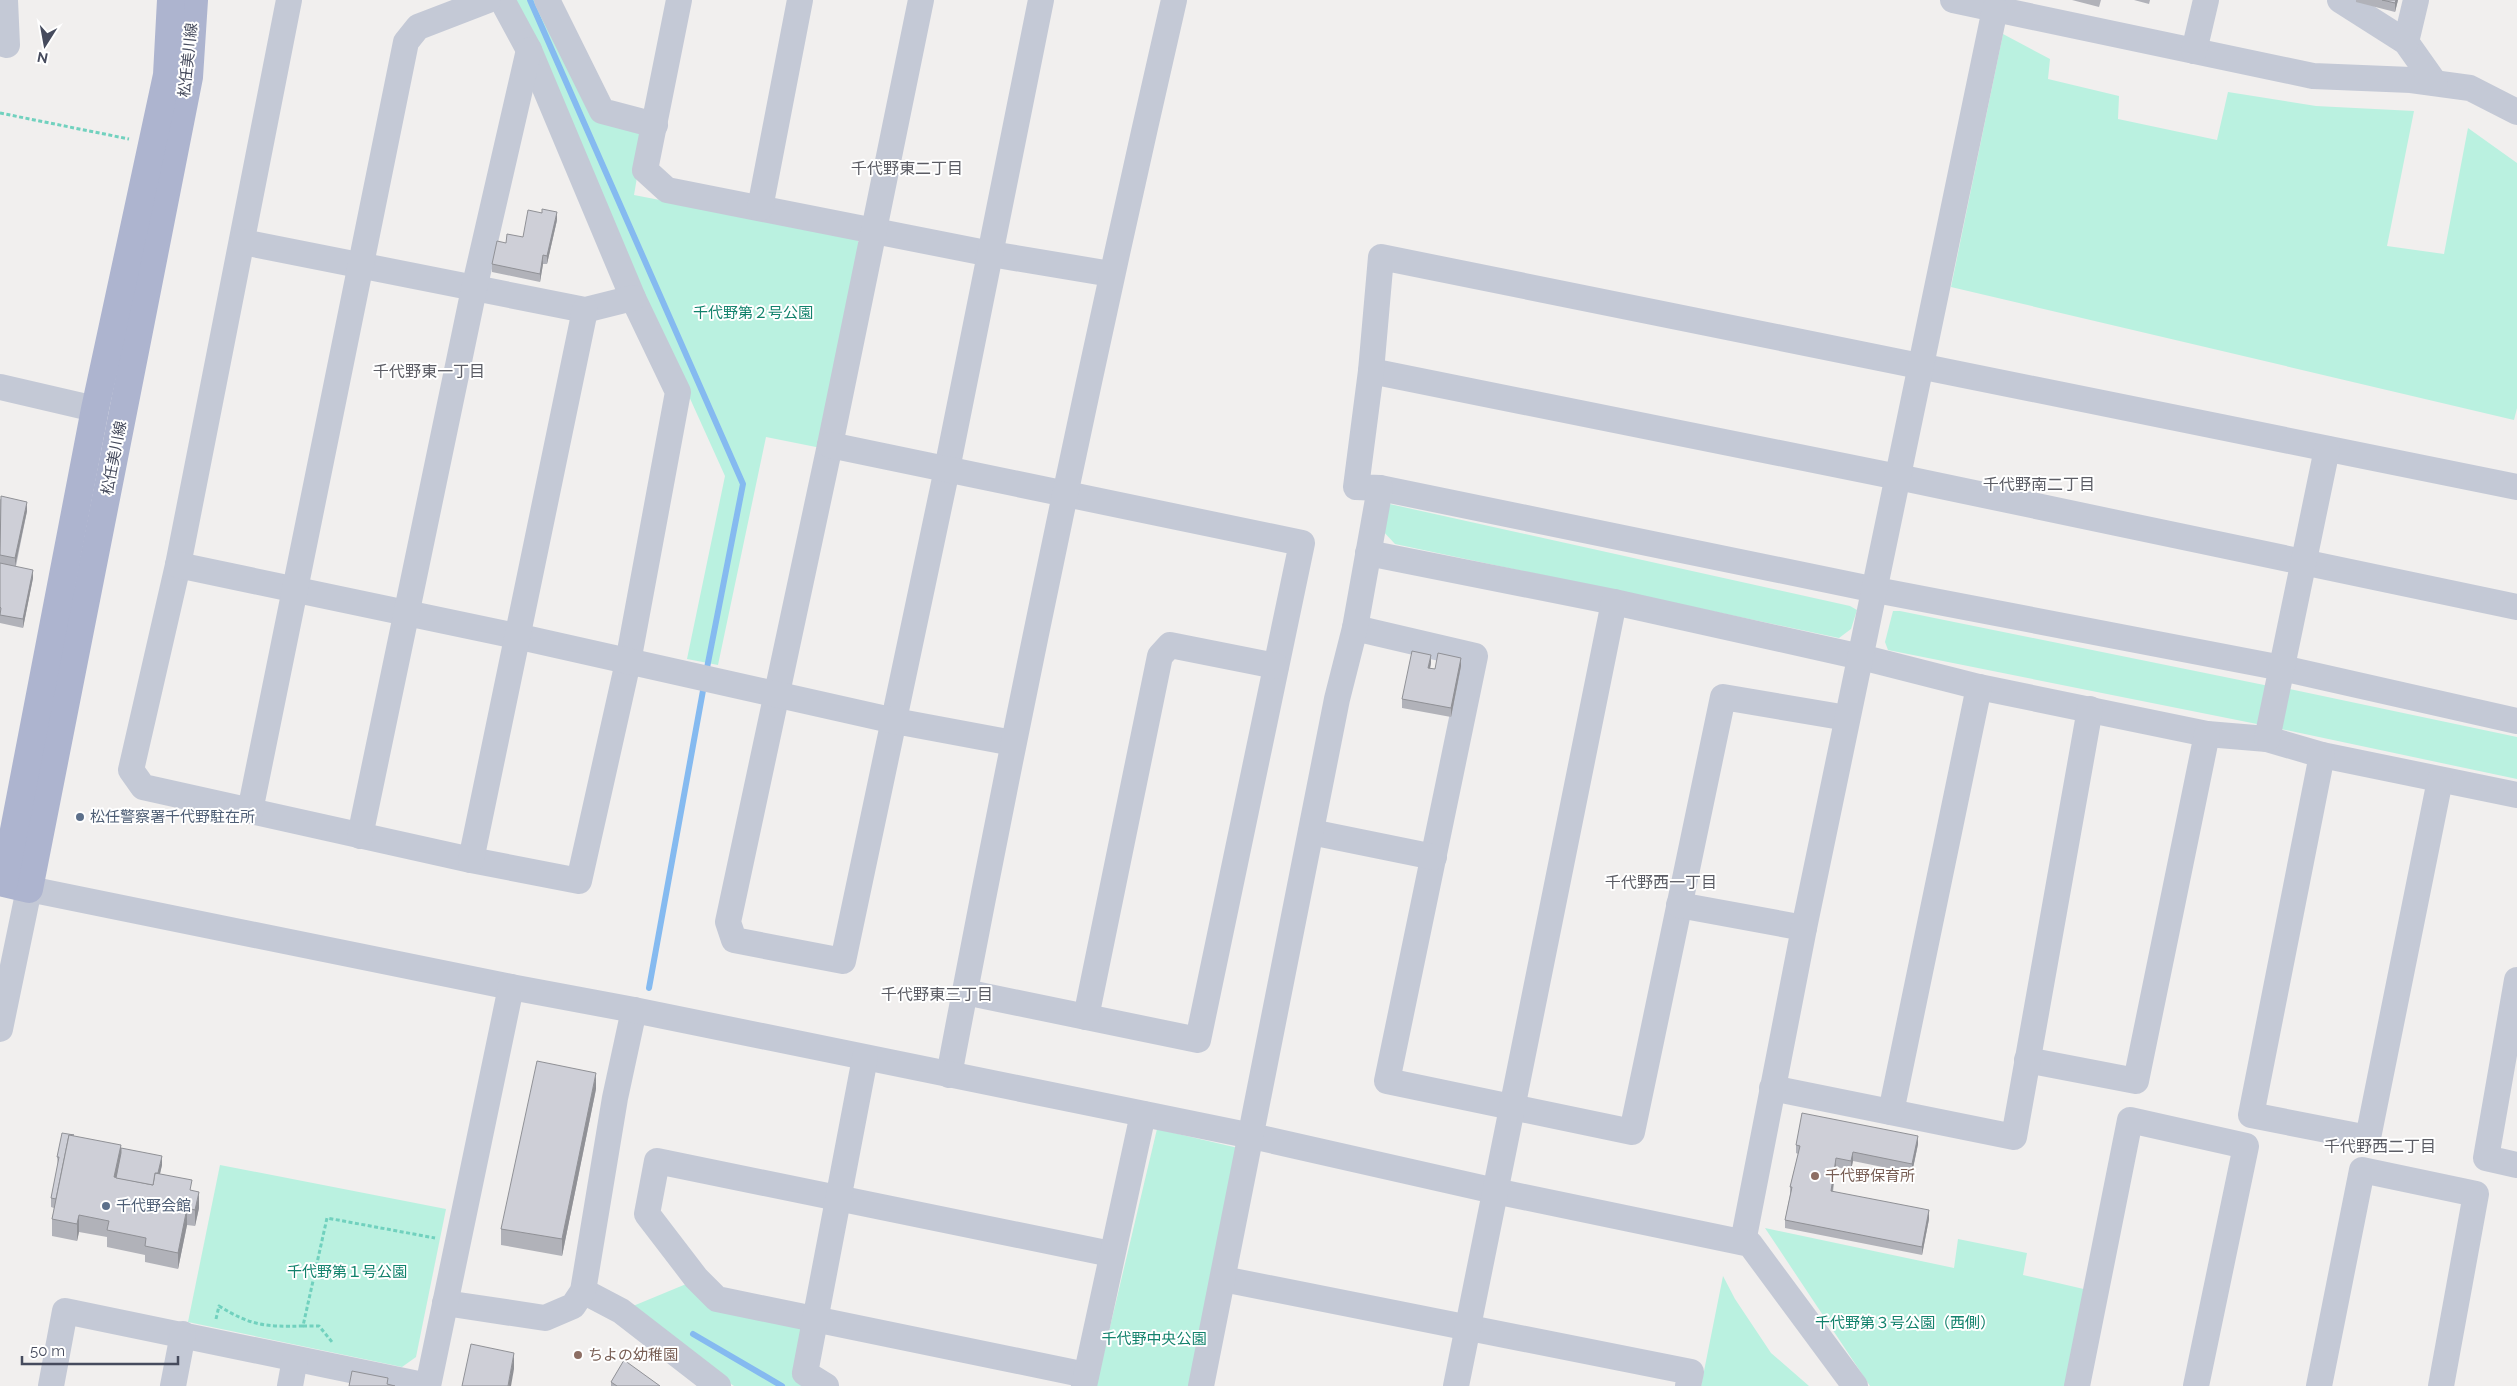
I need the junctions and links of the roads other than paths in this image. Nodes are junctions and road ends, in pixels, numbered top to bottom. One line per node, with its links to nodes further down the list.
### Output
1 (5, 0): 19 (street)
2 (170, 0): 37 (main road, 松任美川線)
3 (194, 0): 76 (main road, 松任美川線)
4 (289, 0): 27 (street)
5 (488, 0): 29 (street)
6 (502, 0): 20 (street)
7 (547, 0): 24 (street)
8 (679, 0): 24 (street)
9 (800, 0): 25 (street)
10 (921, 0): 26 (street)
11 (1040, 0): 28 (street)
12 (1174, 0): 30 (street)
13 (1953, 0): 17 (street)
14 (2206, 0): 21 (street)
15 (2340, 0): 18 (street)
16 (2416, 0): 18 (street)
17 (1995, 9): 21 (street); 34 (street)
18 (2406, 42): 22 (street)
19 (0, 43)
20 (529, 50): 31 (street); 32 (street)
21 (2194, 51): 22 (street)
22 (2435, 83): 23 (street)
23 (2517, 112)
24 (655, 125): 25 (street)
25 (760, 208): 26 (street)
26 (873, 231): 28 (street); 38 (street)
27 (243, 242): 29 (street); 47 (street)
28 (991, 254): 30 (street); 40 (street)
29 (358, 267): 31 (street); 48 (street)
30 (1111, 274): 44 (street)
31 (474, 289): 33 (street); 52 (street)
32 (633, 298): 33 (street); 56 (street)
33 (585, 310): 54 (street)
34 (1920, 366): 35 (street); 39 (street); 41 (street)
35 (1371, 370): 41 (street); 43 (street)
36 (0, 387): 37 (street)
37 (95, 409): 76 (main road, 松任美川線)
38 (830, 445): 40 (street); 60 (street)
39 (2327, 449): 42 (street); 46 (street)
40 (947, 469): 44 (street); 63 (street)
41 (1898, 477): 46 (street); 49 (street)
42 (2517, 487)
43 (1380, 488): 45 (street); 49 (street)
44 (1066, 494): 57 (street); 67 (street)
45 (1368, 553): 50 (street); 53 (street)
46 (2304, 561): 51 (street); 58 (street)
47 (178, 565): 48 (street); 71 (street)
48 (293, 590): 52 (street); 71 (street)
49 (1876, 590): 55 (street); 58 (street)
50 (1614, 602): 55 (street); 89 (street)
51 (2517, 607)
52 (407, 613): 54 (street); 73 (street)
53 (1355, 628): 72 (street); 74 (street)
54 (516, 636): 56 (street); 75 (street)
55 (1861, 657): 59 (street); 62 (street)
56 (628, 662): 60 (street); 75 (street)
57 (1276, 666): 83 (street); 83 (street)
58 (2282, 668): 64 (street); 66 (street)
59 (1979, 687): 61 (street); 90 (street)
60 (775, 695): 63 (street); 63 (street)
61 (2090, 709): 65 (street); 86 (street)
62 (1847, 718): 77 (street); 78 (street)
63 (895, 721): 67 (street)
64 (2517, 721)
65 (2207, 734): 66 (street); 86 (street)
66 (2267, 738): 68 (street)
67 (1013, 744): 81 (street)
68 (2322, 755): 69 (street); 69 (street)
69 (2440, 780): 70 (street)
70 (2517, 795)
71 (250, 811): 73 (street)
72 (1311, 832): 74 (street); 92 (street)
73 (360, 836): 75 (street)
74 (1434, 857): 89 (street)
75 (471, 860)
76 (8, 888): 80 (street); 84 (street)
77 (1679, 905): 78 (street); 89 (street)
78 (1804, 928): 88 (street)
79 (2517, 980): 93 (street)
80 (511, 987): 82 (street); 100 (street)
81 (965, 992): 83 (street); 87 (street)
82 (634, 1010): 85 (street); 99 (street)
83 (1086, 1017)
84 (0, 1029)
85 (865, 1058): 87 (street); 95 (street)
86 (2027, 1060): 90 (street)
87 (949, 1075): 91 (street)
88 (1772, 1088): 90 (street); 96 (street)
89 (1511, 1108): 94 (street)
90 (1891, 1112)
91 (1143, 1114): 92 (street); 97 (street)
92 (1252, 1136): 94 (street); 98 (street)
93 (2517, 1165)
94 (1495, 1191): 96 (street); 102 (street)
95 (837, 1200): 97 (street); 101 (street); 101 (street)
96 (1743, 1242): 115 (street)
97 (1111, 1254): 105 (street)
98 (1223, 1279): 102 (street); 112 (street)
99 (583, 1291): 100 (street); 110 (street)
100 (445, 1303): 109 (street)
101 (816, 1318): 105 (street); 111 (street)
102 (1469, 1327): 113 (street); 114 (street)
103 (184, 1334): 104 (street); 106 (street); 107 (street)
104 (296, 1359): 108 (street); 109 (street)
105 (1085, 1380)
106 (51, 1386)
107 (172, 1386)
108 (290, 1386)
109 (428, 1386)
110 (718, 1386)
111 (826, 1386)
112 (1201, 1386)
113 (1456, 1386)
114 (1688, 1386)
115 (1855, 1386)
116 (2076, 1386): 117 (street)
117 (2196, 1386)
118 (2319, 1386): 119 (street)
119 (2441, 1386)

